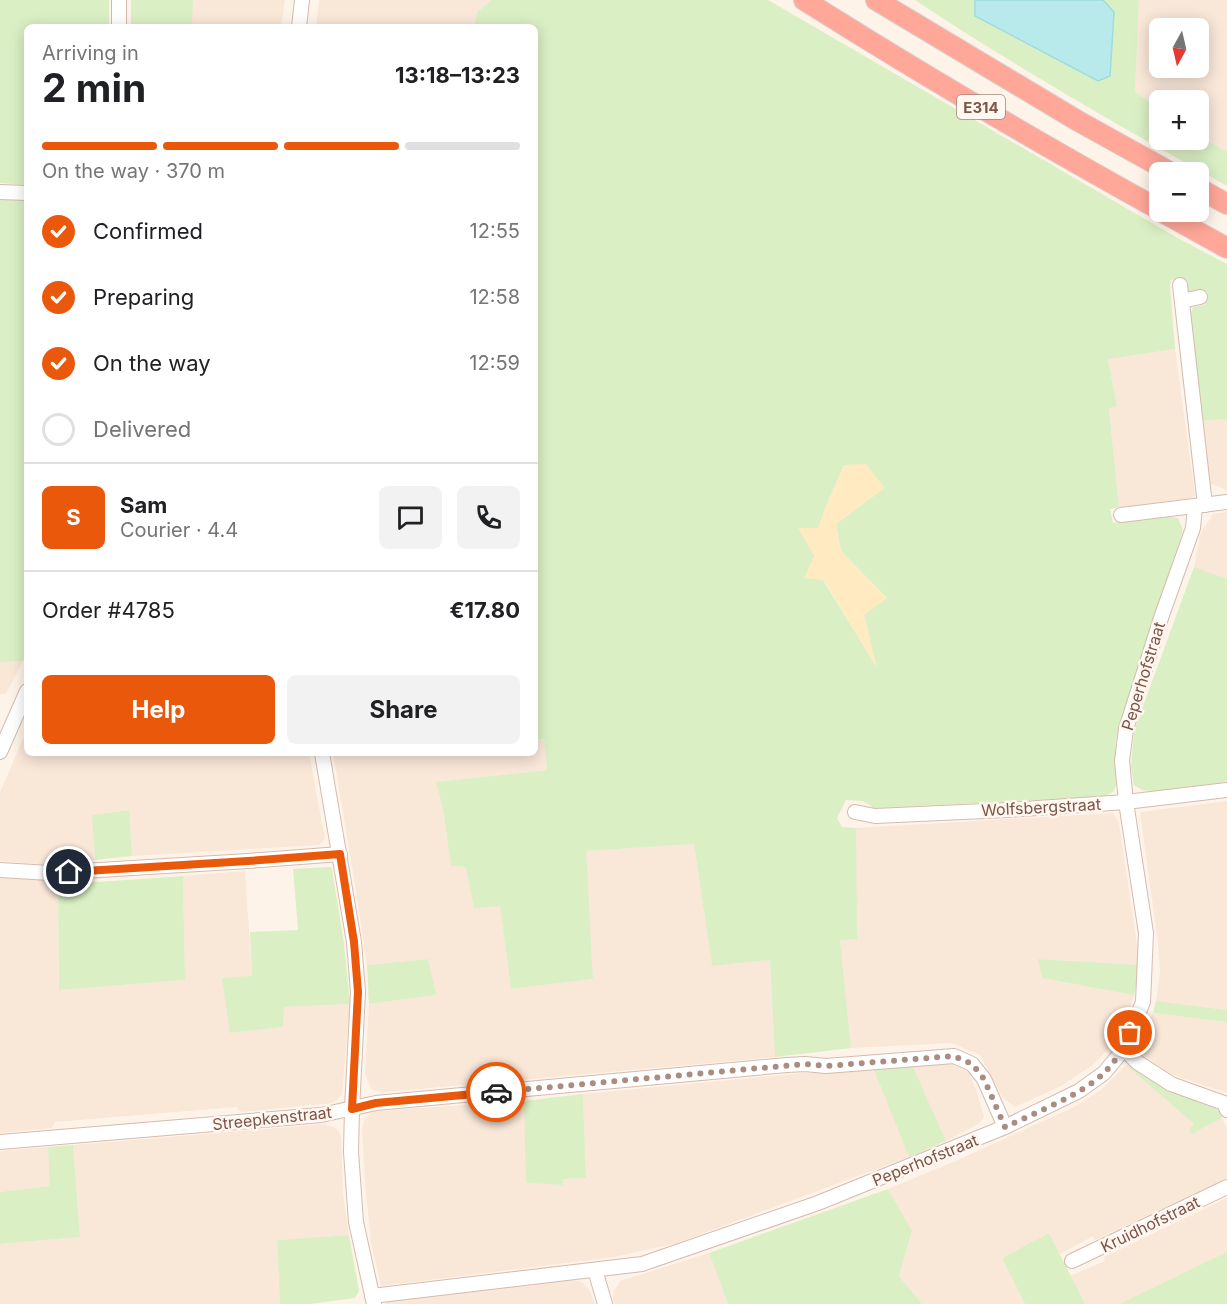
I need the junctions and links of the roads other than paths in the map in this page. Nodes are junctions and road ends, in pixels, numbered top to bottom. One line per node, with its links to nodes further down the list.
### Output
1 (118, 0): 5 (street)
2 (302, 0): 6 (street)
3 (804, 0): 12 (highway, E314)
4 (876, 0): 7 (highway, E314)
5 (118, 24)
6 (299, 24)
7 (1152, 162)
8 (0, 192): 9 (street)
9 (24, 193)
10 (1209, 194): 11 (highway)
11 (1227, 204)
12 (1149, 205)
13 (1180, 222): 14 (highway, E314)
14 (1227, 248)
15 (1180, 285): 17 (street, Peperhofstraat)
16 (1200, 297): 17 (street)
17 (1182, 300): 19 (street, Peperhofstraat)
18 (1227, 502): 19 (street)
19 (1200, 506): 20 (street); 25 (street, Peperhofstraat)
20 (1121, 515)
21 (24, 698): 22 (street)
22 (0, 752)
23 (323, 756): 27 (street)
24 (1227, 790): 25 (street, Wolfsbergstraat)
25 (1126, 802): 26 (street, Wolfsbergstraat); 29 (street, Peperhofstraat)
26 (855, 812)
27 (340, 854): 28 (street); 30 (street)
28 (0, 870)
29 (1124, 1049): 31 (street); 32 (street, Peperhofstraat)
30 (352, 1109): 32 (street, Streepkenstraat); 33 (street, Streepkenstraat); 37 (street)
31 (1227, 1110)
32 (1005, 1127): 36 (street, Peperhofstraat)
33 (0, 1142)
34 (1227, 1187): 35 (street, Kruidhofstraat)
35 (1072, 1262)
36 (596, 1270): 37 (street, Peperhofstraat); 38 (street)
37 (373, 1300)
38 (605, 1304)

